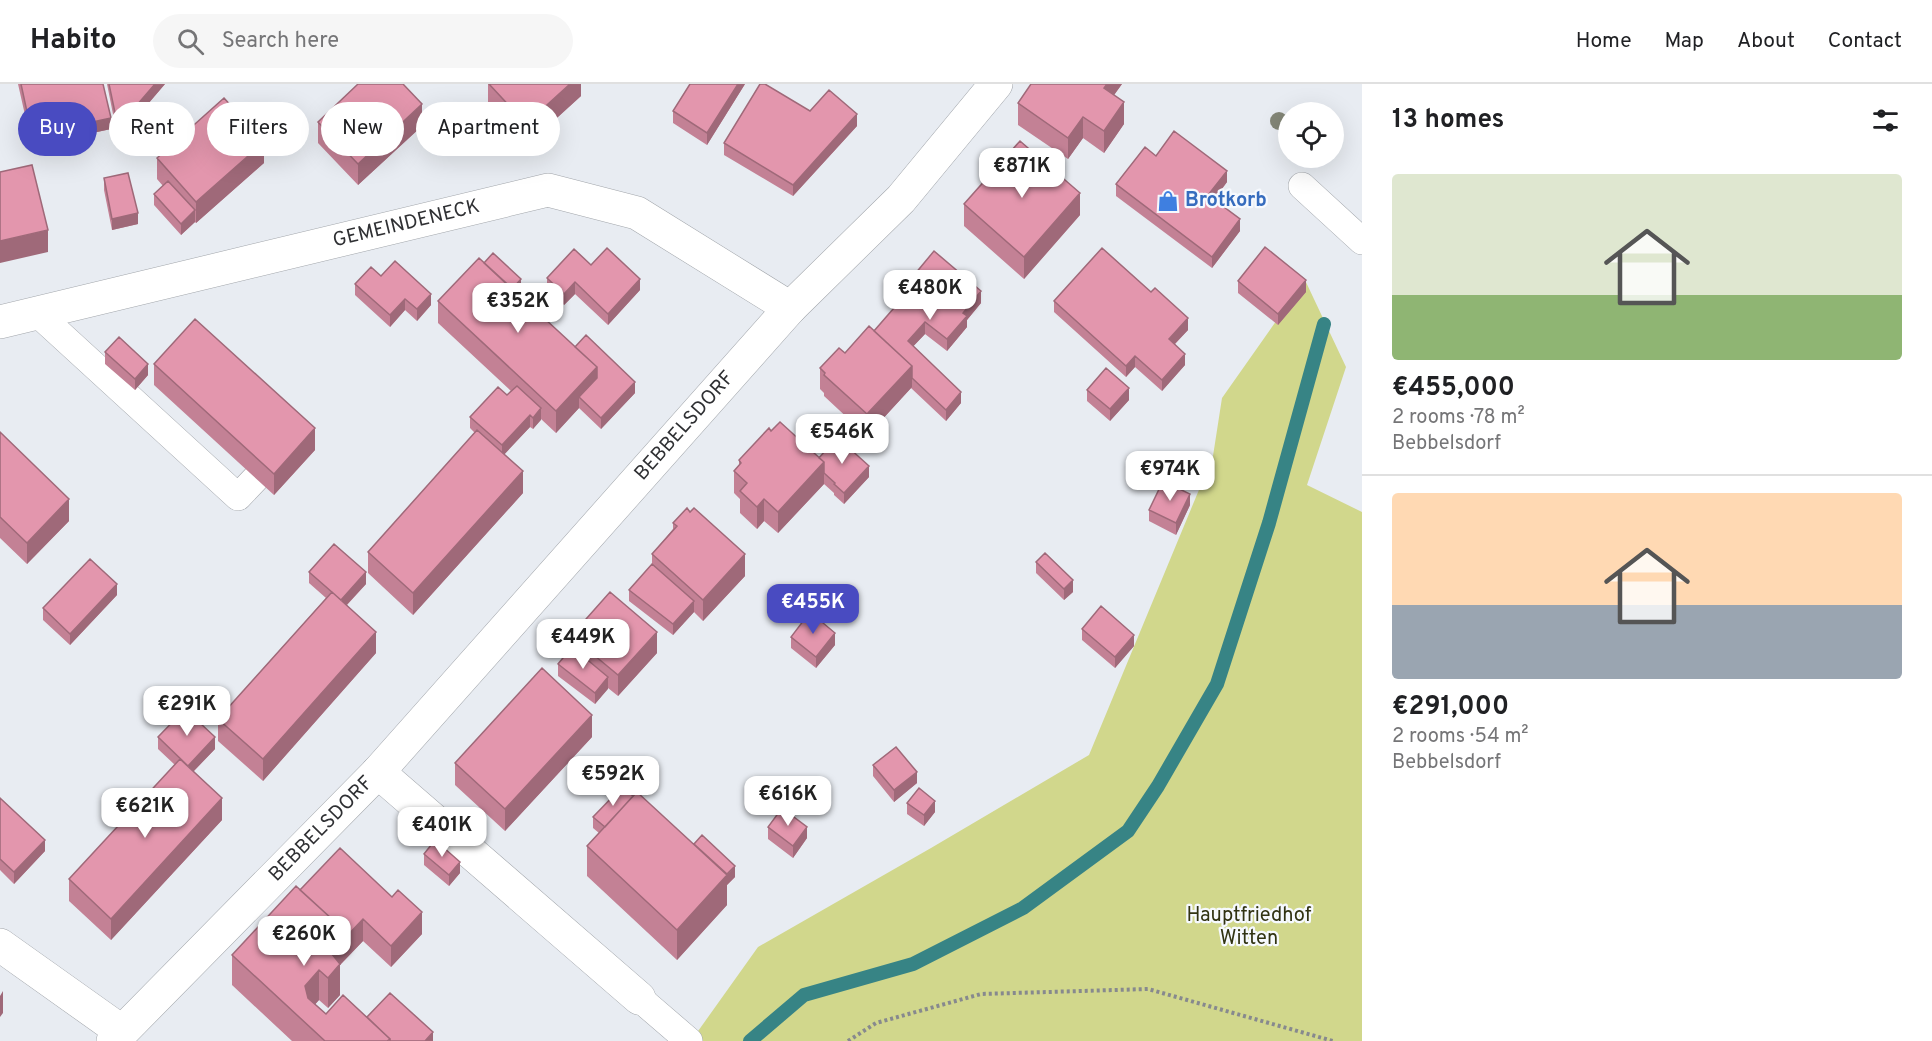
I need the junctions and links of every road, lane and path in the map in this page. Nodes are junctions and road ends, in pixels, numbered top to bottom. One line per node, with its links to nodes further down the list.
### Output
1 (996, 84): 4 (street, BEBBELSDORF)
2 (1302, 186): 3 (lane)
3 (1362, 241)
4 (790, 308): 5 (street, GEMEINDENECK); 8 (street, BEBBELSDORF)
5 (37, 313): 6 (street, GEMEINDENECK); 7 (lane)
6 (0, 322)
7 (256, 478)
8 (378, 772): 10 (street, BEBBELSDORF); 11 (street, BEBBELSDORF)
9 (0, 945): 11 (street)
10 (639, 998): 12 (lane)
11 (117, 1036)
12 (689, 1041)
13 (848, 1041): 14 (path)
14 (1333, 1041)

